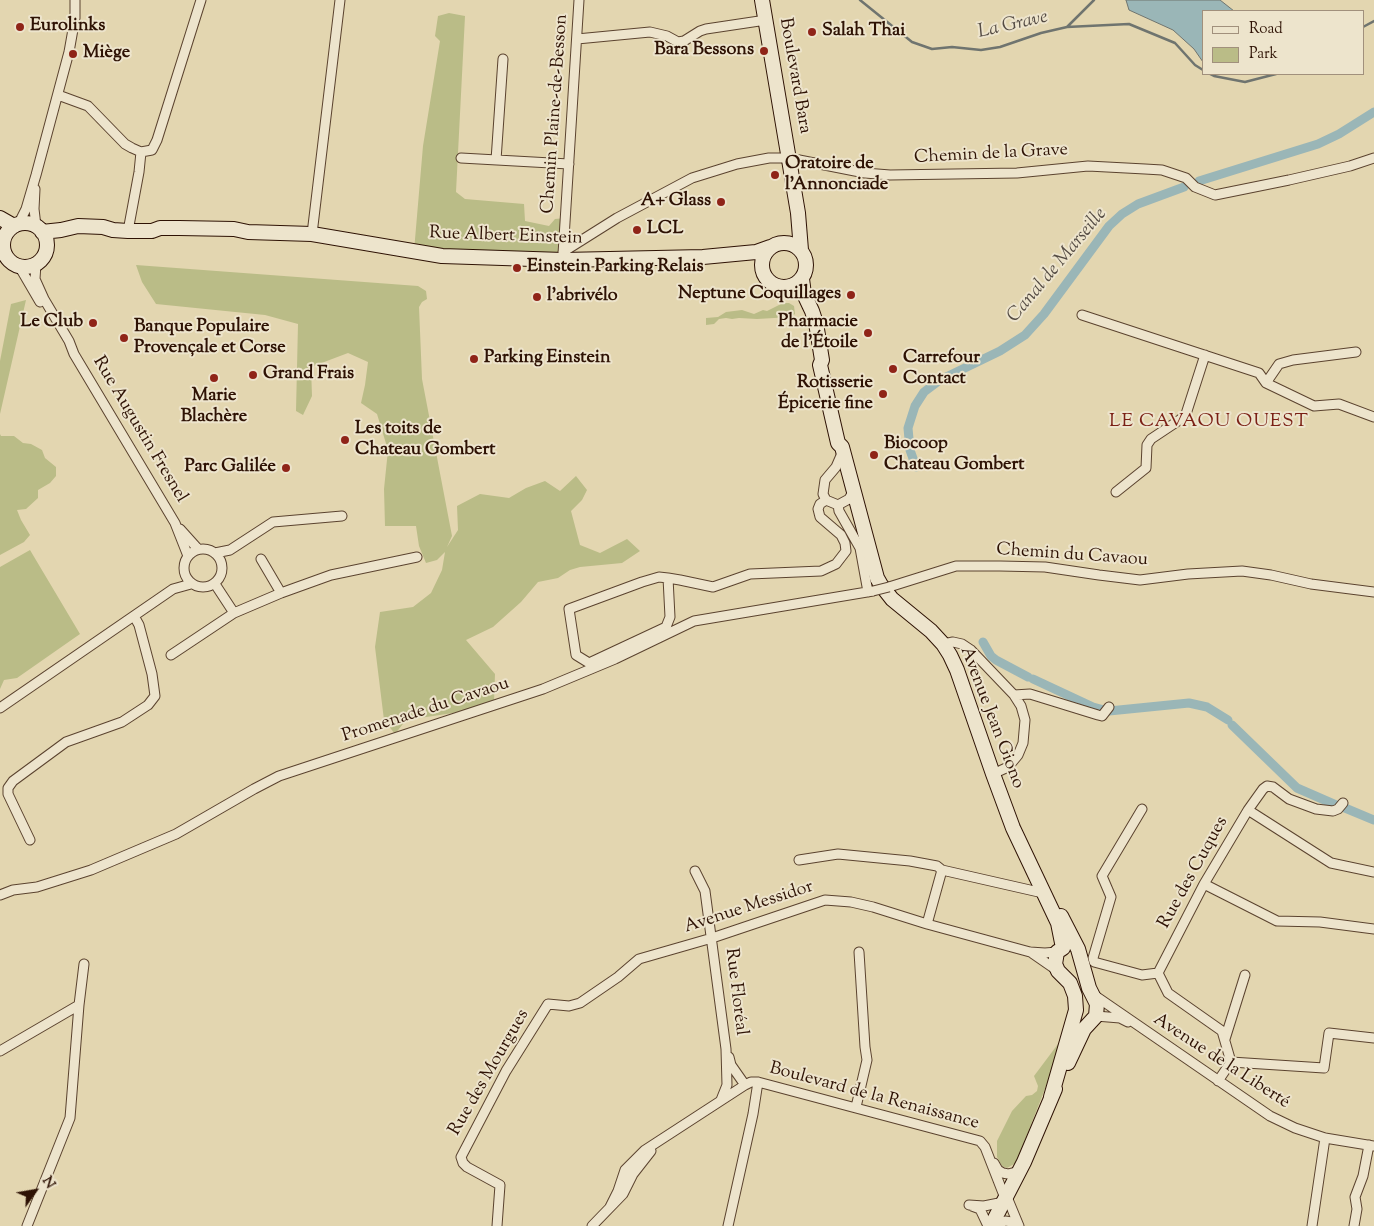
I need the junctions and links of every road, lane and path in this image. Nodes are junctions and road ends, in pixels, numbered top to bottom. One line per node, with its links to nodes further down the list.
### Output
1 (75, 0): 9 (street)
2 (201, 0): 10 (street)
3 (340, 0): 23 (street)
4 (579, 0): 7 (street, Chemin Plaine-de-Besson)
5 (762, 0): 6 (street, Boulevard Bara)
6 (766, 20): 7 (street); 12 (street, Boulevard Bara)
7 (578, 39): 15 (street, Chemin Plaine-de-Besson)
8 (503, 59): 14 (street)
9 (58, 95): 10 (street); 16 (street)
10 (141, 152): 22 (street)
11 (461, 158): 14 (street)
12 (789, 158): 13 (street, Chemin de la Grave); 17 (street, Boulevard Bara); 27 (street, Chemin de la Grave)
13 (1374, 158)
14 (496, 160): 15 (street)
15 (569, 164): 27 (street, Chemin Plaine-de-Besson)
16 (36, 175): 19 (street); 20 (street)
17 (794, 188): 25 (street, Boulevard Bara); 26 (street, Boulevard Bara)
18 (0, 218): 19 (street)
19 (9, 229): 20 (street); 30 (street)
20 (39, 229): 21 (street, Rue Albert Einstein); 24 (street)
21 (113, 230): 22 (street, Rue Albert Einstein); 24 (street, Rue Albert Einstein)
22 (128, 231): 23 (street, Rue Albert Einstein)
23 (312, 234): 27 (street, Rue Albert Einstein)
24 (47, 245): 29 (street)
25 (774, 245): 26 (street); 28 (street, Rue Albert Einstein); 31 (street)
26 (800, 250): 32 (street)
27 (563, 256): 28 (street, Rue Albert Einstein)
28 (703, 257): 31 (street, Rue Albert Einstein)
29 (36, 264): 30 (street); 37 (street, Rue Augustin Fresnel)
30 (19, 266): 37 (street, Rue Augustin Fresnel)
31 (762, 269): 33 (street)
32 (802, 279): 33 (street); 35 (street)
33 (784, 288): 35 (street)
34 (1082, 315): 38 (street)
35 (816, 323): 41 (street)
36 (1356, 352): 39 (street)
37 (74, 354): 47 (street, Rue Augustin Fresnel)
38 (1205, 355): 39 (street); 43 (street)
39 (1266, 383): 40 (street)
40 (1374, 417)
41 (842, 449): 42 (street); 44 (street)
42 (854, 490): 45 (street); 59 (street)
43 (1116, 492)
44 (826, 500): 45 (street); 56 (street)
45 (838, 505): 59 (street)
46 (342, 516): 49 (street)
47 (175, 523): 48 (street, Rue Augustin Fresnel); 51 (street, Rue Augustin Fresnel)
48 (198, 549): 50 (street); 51 (street)
49 (230, 550): 50 (street); 54 (street)
50 (215, 553): 54 (street)
51 (188, 556): 55 (street)
52 (417, 557): 62 (street)
53 (261, 559): 62 (street)
54 (221, 563): 58 (street)
55 (184, 572): 57 (street); 60 (street)
56 (668, 578): 56 (street)
57 (191, 584): 58 (street); 60 (street)
58 (215, 584): 63 (street)
59 (878, 589): 61 (street, Chemin du Cavaou); 65 (street, Avenue Jean Giono); 82 (street, Promenade du Cavaou)
60 (173, 590): 64 (street)
61 (1374, 592)
62 (281, 593): 63 (street)
63 (234, 613): 66 (street)
64 (134, 616): 68 (street); 74 (street)
65 (943, 644): 67 (street); 70 (street, Avenue Jean Giono)
66 (171, 655)
67 (1014, 695): 69 (street); 70 (street)
68 (0, 708)
69 (1107, 710)
70 (993, 774): 75 (street, Avenue Jean Giono)
71 (1341, 806): 73 (street)
72 (1142, 809): 92 (street)
73 (1248, 810): 79 (street, Rue des Cuques); 80 (street, Rue des Cuques)
74 (30, 840)
75 (1026, 856): 81 (street, Avenue Jean Giono); 86 (street, Avenue Jean Giono)
76 (799, 860): 77 (street)
77 (942, 870): 81 (street); 83 (street)
78 (695, 871): 85 (street, Rue Floréal)
79 (1374, 872)
80 (1204, 884): 84 (street); 92 (street, Rue des Cuques)
81 (1043, 893): 87 (street, Avenue Jean Giono)
82 (0, 894)
83 (927, 924): 85 (street, Avenue Messidor); 89 (street, Avenue Messidor)
84 (1374, 929)
85 (712, 938): 95 (street, Avenue Messidor); 102 (street, Rue Floréal)
86 (1078, 949): 87 (street); 94 (street, Avenue Jean Giono)
87 (1060, 950): 89 (street, Avenue Messidor); 91 (street, Avenue Jean Giono)
88 (859, 952): 110 (street)
89 (1030, 952): 91 (street, Avenue Messidor)
90 (84, 964): 96 (street)
91 (1058, 971): 97 (street)
92 (1158, 973): 101 (street)
93 (1246, 975): 101 (street)
94 (1093, 994): 98 (street, Avenue Jean Giono); 99 (street, Avenue de la Liberté)
95 (548, 1004): 117 (street, Rue des Mourgues)
96 (79, 1005): 103 (street); 116 (street)
97 (1076, 1010): 98 (street); 108 (street)
98 (1094, 1018): 99 (street, Avenue de la Liberté); 108 (street)
99 (1137, 1026): 105 (street, Avenue de la Liberté)
100 (1374, 1038): 104 (street)
101 (1224, 1039): 104 (street)
102 (726, 1049): 107 (street, Rue Floréal); 109 (street, Rue Floréal)
103 (0, 1051)
104 (1230, 1062): 105 (street)
105 (1218, 1081): 111 (street, Avenue de la Liberté)
106 (758, 1082): 107 (street, Boulevard de la Renaissance); 110 (street, Boulevard de la Renaissance); 119 (street)
107 (745, 1085): 109 (street, Boulevard de la Renaissance)
108 (1051, 1097): 114 (street)
109 (721, 1100): 118 (street, Boulevard de la Renaissance)
110 (856, 1107): 113 (street, Boulevard de la Renaissance)
111 (1325, 1138): 112 (street, Avenue de la Liberté); 122 (street)
112 (1371, 1146): 123 (street)
113 (988, 1155): 114 (street, Boulevard de la Renaissance); 115 (street)
114 (1020, 1171): 115 (street)
115 (1006, 1199): 120 (street); 120 (street); 121 (street)
116 (27, 1226)
117 (497, 1226)
118 (592, 1226)
119 (728, 1226)
120 (991, 1226): 121 (street)
121 (1018, 1226)
122 (1312, 1226)
123 (1354, 1226)

